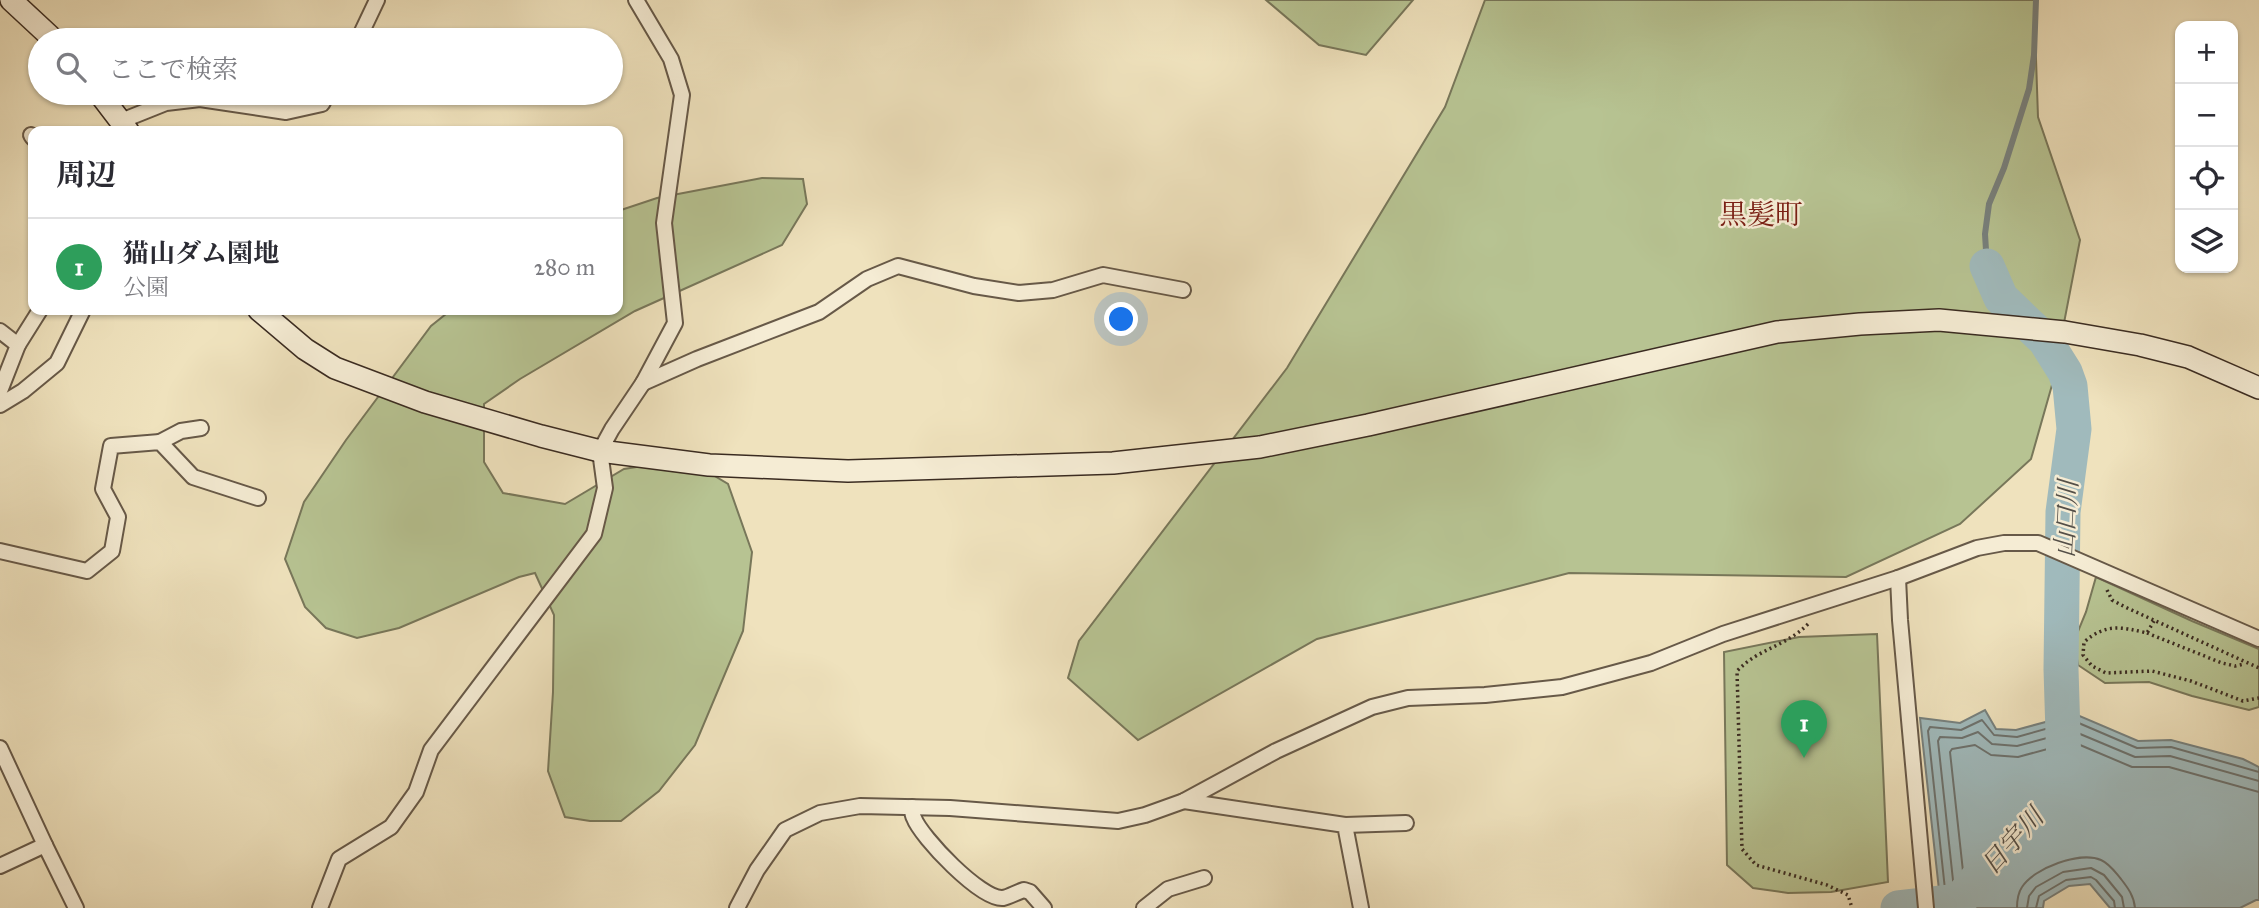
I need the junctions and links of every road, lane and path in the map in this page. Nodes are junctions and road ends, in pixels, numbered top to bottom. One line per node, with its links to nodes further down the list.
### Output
1 (11, 0): 4 (street)
2 (377, 0): 5 (street)
3 (636, 0): 17 (street)
4 (41, 28)
5 (364, 28)
6 (108, 105): 10 (street)
7 (162, 105): 10 (street)
8 (240, 105): 9 (street)
9 (317, 105)
10 (124, 126)
11 (1183, 290): 17 (street)
12 (37, 315): 16 (street)
13 (81, 315): 20 (street)
14 (265, 315): 23 (street)
15 (0, 331): 16 (street)
16 (18, 345): 19 (street)
17 (643, 383): 23 (street)
18 (2259, 387): 23 (street)
19 (0, 391)
20 (0, 405)
21 (201, 428): 22 (street)
22 (160, 442): 24 (street); 25 (street)
23 (600, 452): 45 (street)
24 (258, 498)
25 (0, 553)
26 (2105, 572): 27 (street); 29 (path); 31 (street)
27 (1898, 578): 28 (street); 50 (street)
28 (1818, 604): 36 (street); 43 (path)
29 (2154, 621): 30 (path); 32 (path)
30 (2147, 633): 32 (path); 34 (path)
31 (2259, 639)
32 (2246, 664): 33 (path)
33 (2259, 668)
34 (2259, 698)
35 (0, 748): 40 (street)
36 (1184, 801): 37 (street); 39 (street)
37 (912, 807): 46 (street); 47 (street)
38 (1406, 823): 39 (street)
39 (1345, 825): 49 (street)
40 (45, 845): 41 (street); 44 (street)
41 (0, 866)
42 (1204, 878): 48 (street)
43 (1852, 905)
44 (76, 908)
45 (320, 908)
46 (737, 908)
47 (1044, 908)
48 (1144, 908)
49 (1361, 908)
50 (1926, 908)

